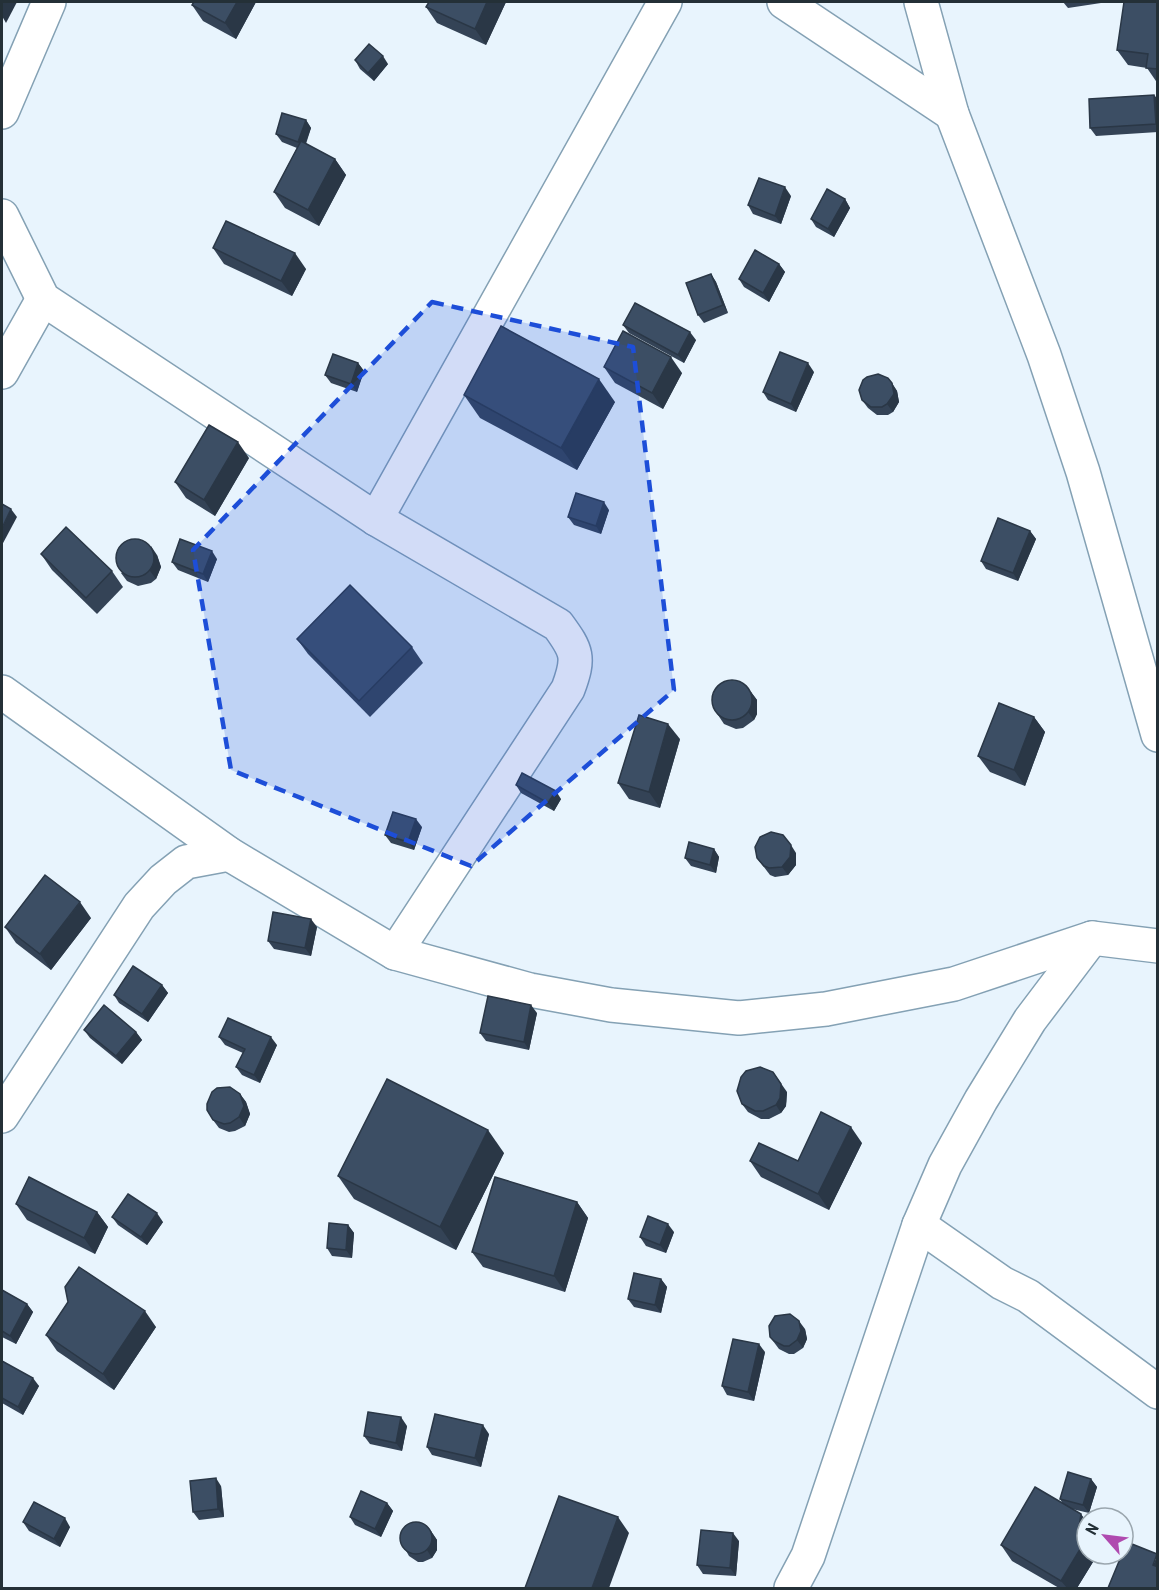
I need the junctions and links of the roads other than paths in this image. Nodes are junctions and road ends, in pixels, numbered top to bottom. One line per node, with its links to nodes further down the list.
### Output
1 (49, 2): 5 (street)
2 (665, 2): 10 (street)
3 (784, 2): 6 (street)
4 (921, 2): 6 (street)
5 (2, 112)
6 (952, 114): 12 (street)
7 (2, 216): 8 (street)
8 (43, 299): 9 (street); 10 (street)
9 (2, 372)
10 (376, 519): 16 (street)
11 (2, 693): 13 (street)
12 (1158, 735)
13 (229, 854): 16 (street); 17 (street)
14 (1092, 938): 15 (street); 16 (street); 18 (street)
15 (1158, 946)
16 (395, 953)
17 (2, 1116)
18 (919, 1225): 19 (street); 20 (street)
19 (1158, 1392)
20 (791, 1588)

